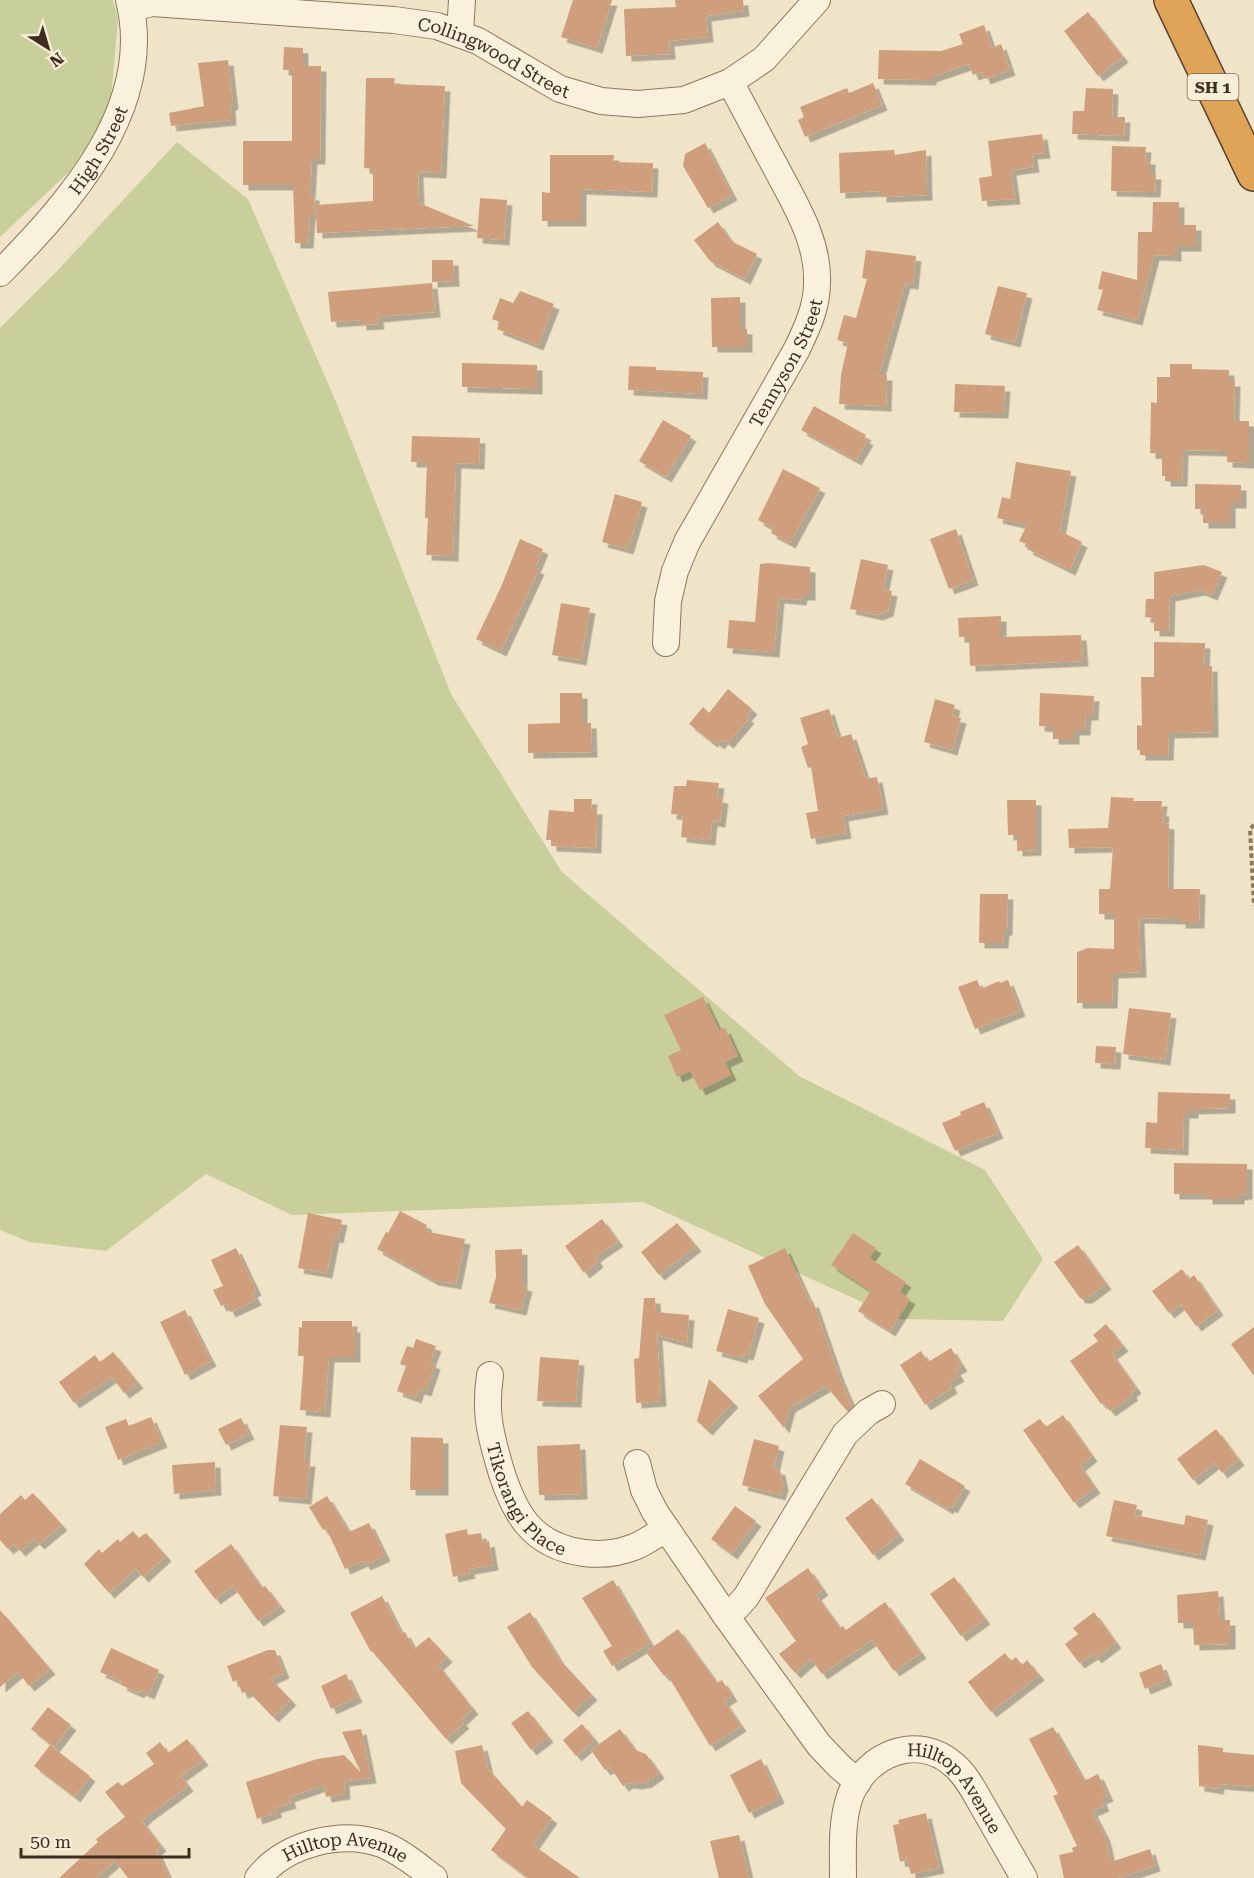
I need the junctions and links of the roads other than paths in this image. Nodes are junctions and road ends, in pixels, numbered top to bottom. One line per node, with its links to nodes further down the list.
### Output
1 (462, 0): 5 (street)
2 (817, 0): 6 (street, Collingwood Street)
3 (1171, 0): 7 (highway, SH 1)
4 (130, 4): 5 (street, Collingwood Street); 8 (street, High Street)
5 (460, 33): 6 (street, Collingwood Street)
6 (730, 82): 9 (street, Tennyson Street)
7 (1254, 174)
8 (0, 273)
9 (666, 643)
10 (490, 1375): 13 (street, Tikorangi Place)
11 (882, 1404): 14 (street)
12 (637, 1463): 13 (street)
13 (666, 1528): 14 (street)
14 (726, 1616): 15 (street)
15 (858, 1782): 18 (street, Hilltop Avenue); 19 (street, Hilltop Avenue)
16 (258, 1878): 17 (street, Hilltop Avenue)
17 (434, 1878)
18 (843, 1878)
19 (1024, 1878)

